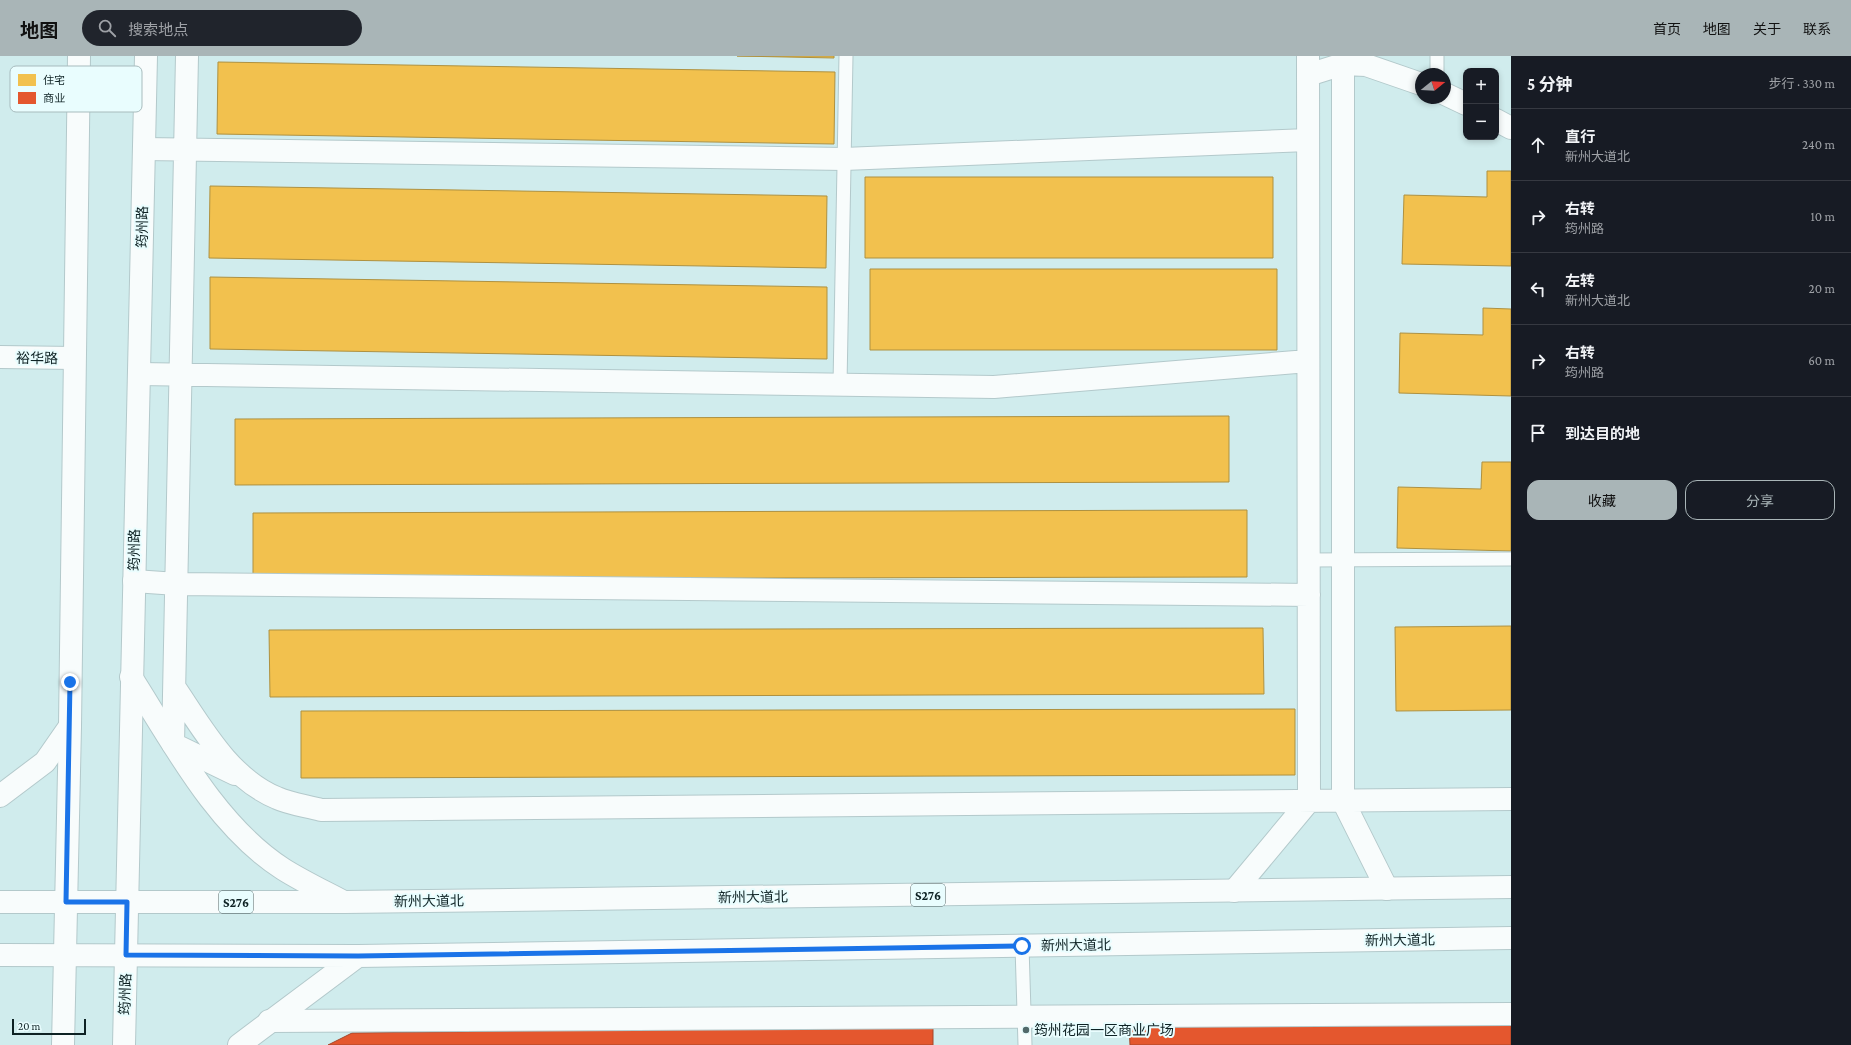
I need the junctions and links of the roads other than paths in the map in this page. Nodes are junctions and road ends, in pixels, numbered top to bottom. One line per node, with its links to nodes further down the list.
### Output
1 (79, 56): 8 (street)
2 (146, 56): 17 (street, 筠州路)
3 (187, 56): 18 (street)
4 (846, 56): 19 (lane)
5 (1437, 56): 9 (lane)
6 (1343, 60): 7 (street); 10 (street); 28 (street)
7 (1308, 65): 16 (street)
8 (79, 66)
9 (1437, 68)
10 (1415, 82)
11 (1451, 97): 12 (street)
12 (1463, 103)
13 (78, 112): 21 (street)
14 (1499, 122): 15 (street)
15 (1511, 128)
16 (1308, 140): 19 (street); 22 (street)
17 (144, 149): 18 (street); 23 (street, 筠州路)
18 (185, 151): 19 (street); 24 (street)
19 (844, 160): 25 (lane)
20 (0, 357): 21 (street, 裕华路)
21 (74, 358): 34 (street)
22 (1308, 361): 25 (street); 27 (street)
23 (139, 374): 24 (street); 29 (street, 筠州路)
24 (181, 375): 25 (street); 30 (street)
25 (840, 385)
26 (1511, 559): 28 (lane)
27 (1308, 560): 28 (lane); 31 (street)
28 (1343, 560): 40 (street)
29 (134, 581): 30 (street); 32 (street, 筠州路)
30 (176, 584): 31 (street); 33 (street)
31 (1309, 595): 39 (street)
32 (131, 677): 35 (street); 46 (street, 筠州路)
33 (175, 688): 35 (street); 36 (street)
34 (70, 726): 37 (street); 45 (street)
35 (173, 744): 36 (street); 47 (street)
36 (241, 776): 39 (street)
37 (0, 796)
38 (1511, 799): 40 (street)
39 (1309, 801): 40 (street); 43 (street)
40 (1343, 801): 42 (street)
41 (1511, 887): 42 (street, 新州大道北 / S276)
42 (1388, 889): 43 (street, 新州大道北 / S276)
43 (1234, 891): 47 (street, 新州大道北 / S276)
44 (0, 902): 45 (street, S276)
45 (66, 902): 46 (street, 新州大道北 / S276); 51 (street)
46 (127, 902): 47 (street, 新州大道北 / S276); 52 (street, 筠州路)
47 (345, 902)
48 (1511, 938): 49 (street, 新州大道北)
49 (1022, 946): 53 (street, 新州大道北); 55 (lane)
50 (0, 955): 51 (street, 新州大道北)
51 (65, 955): 52 (street, 新州大道北); 57 (street)
52 (126, 955): 53 (street, 新州大道北); 58 (street, 筠州路)
53 (358, 956): 56 (street)
54 (1511, 1014): 55 (street)
55 (1024, 1017): 56 (street); 60 (lane)
56 (269, 1021): 59 (street)
57 (63, 1045)
58 (124, 1045)
59 (239, 1045)
60 (1025, 1045)

